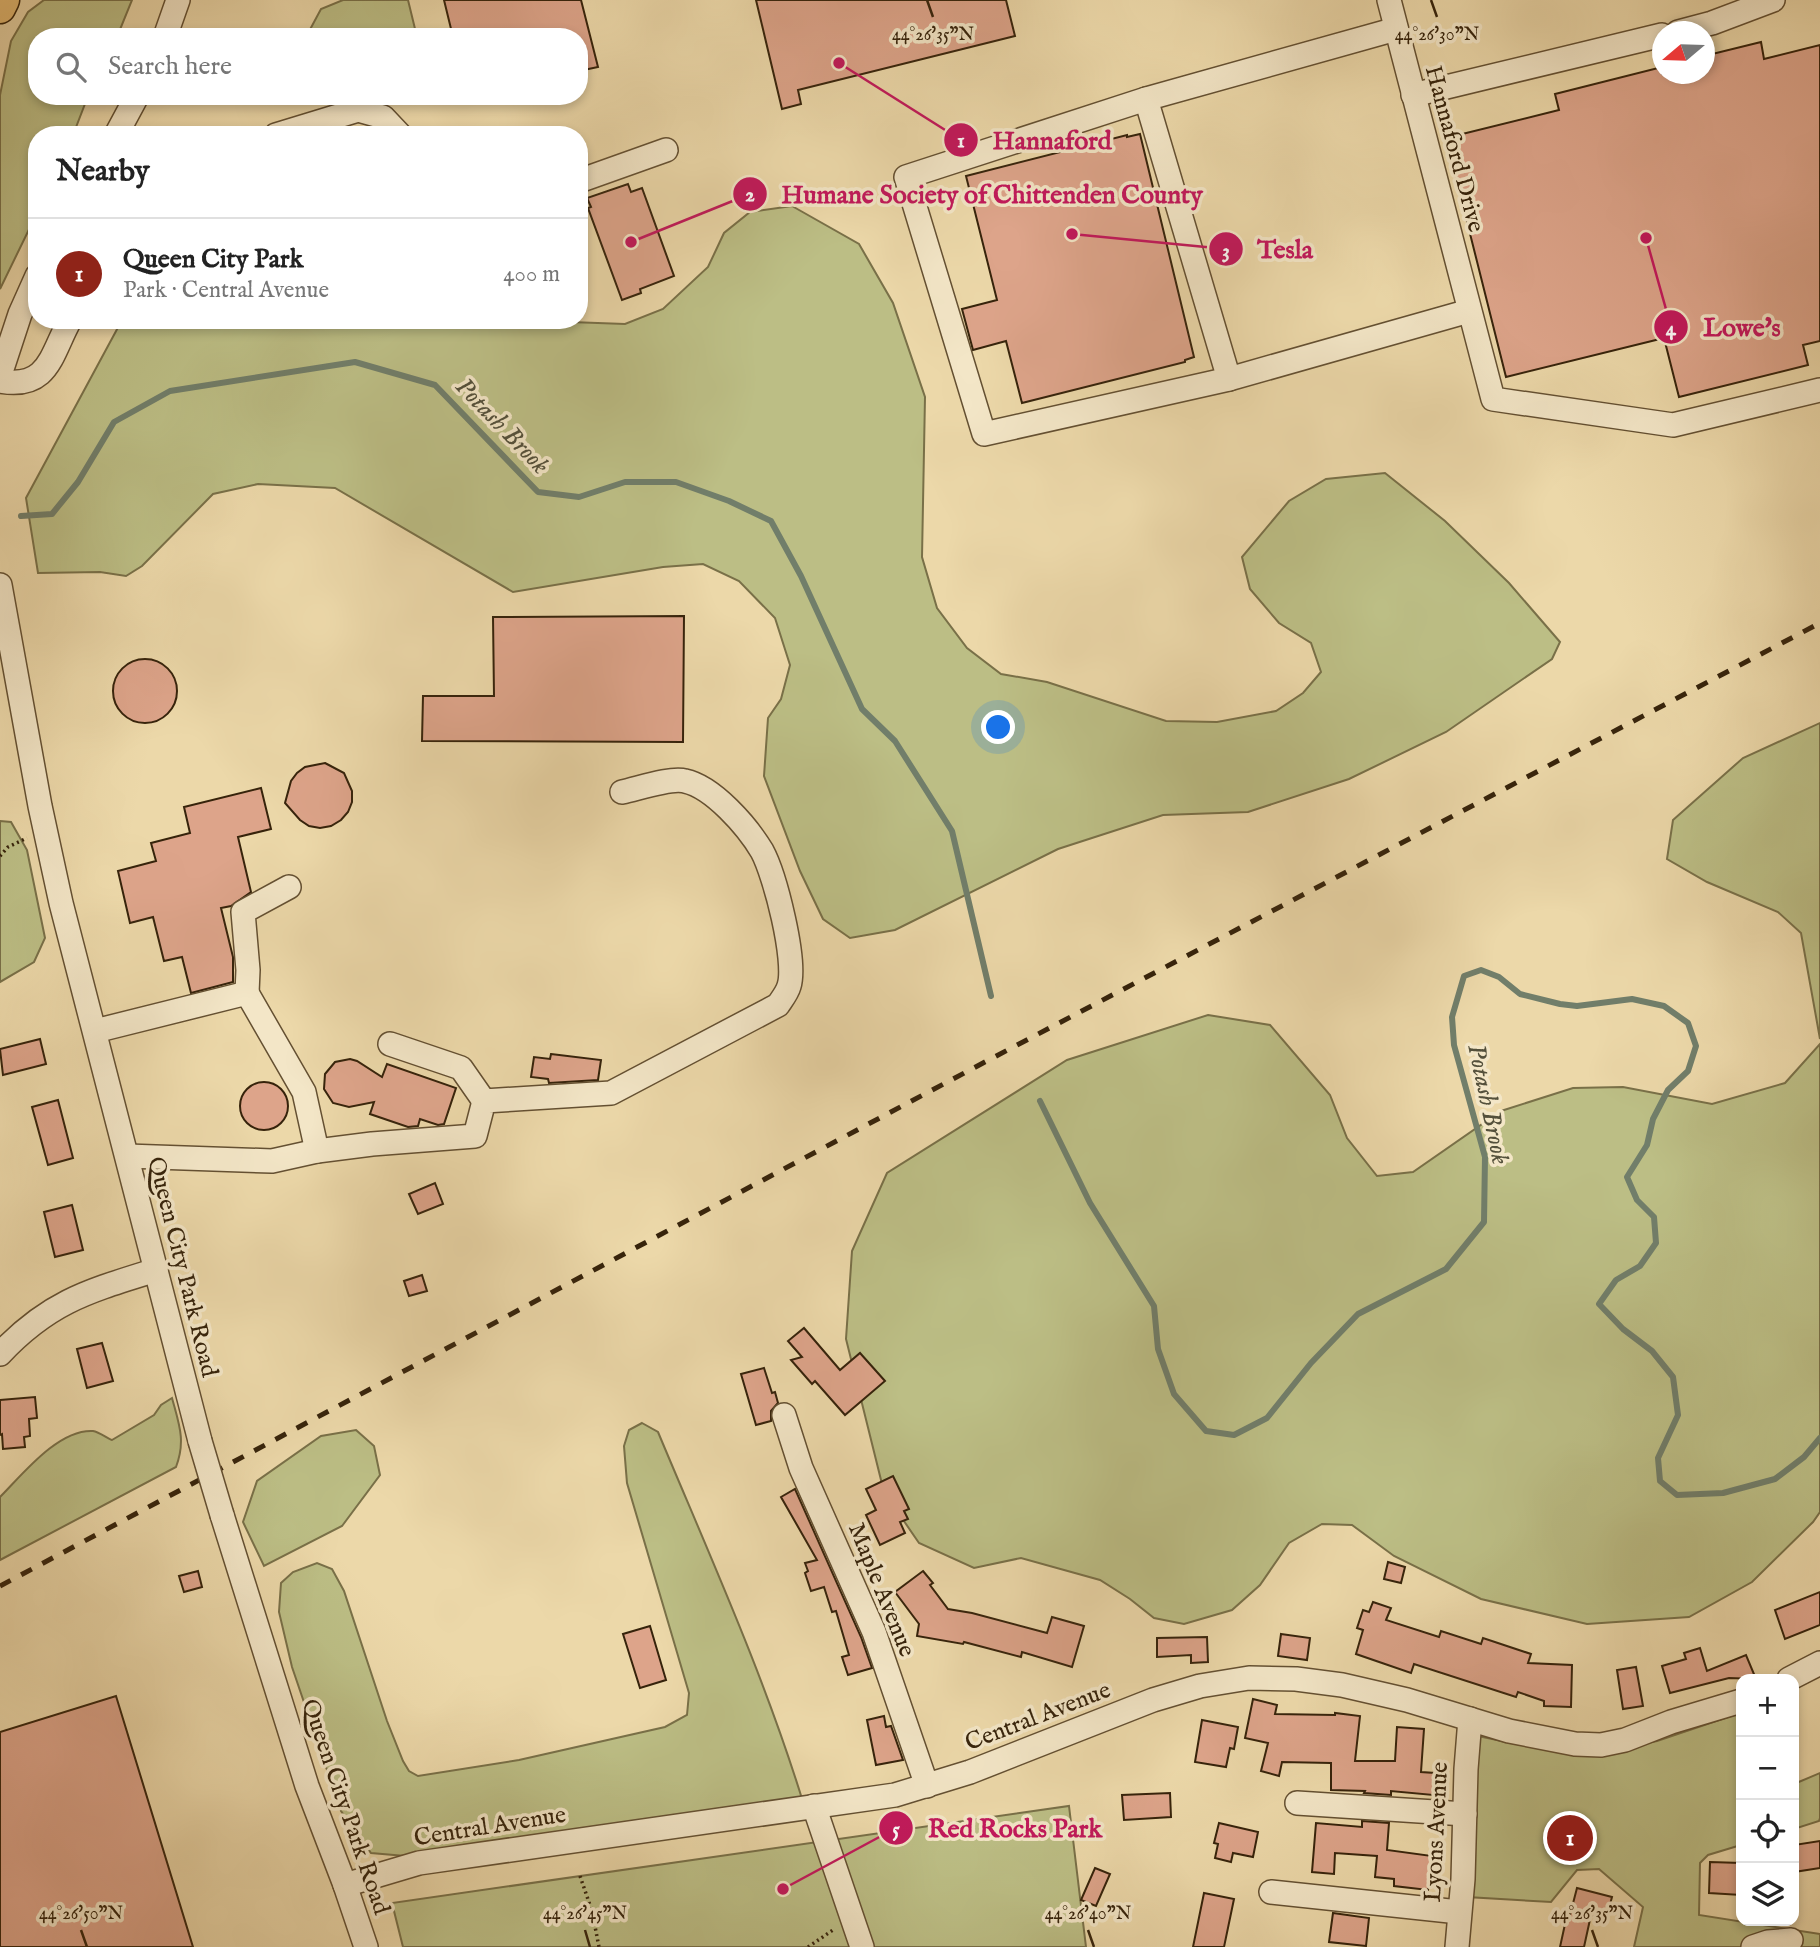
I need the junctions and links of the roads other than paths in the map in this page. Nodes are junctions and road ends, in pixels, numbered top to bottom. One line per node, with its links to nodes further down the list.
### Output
1 (4, 0): 5 (main road)
2 (178, 0): 7 (street)
3 (1389, 0): 8 (street, Hannaford Drive)
4 (1773, 0): 6 (street)
5 (0, 8)
6 (1715, 22)
7 (168, 28)
8 (1396, 29): 10 (street, Hannaford Drive); 11 (street)
9 (1652, 37): 10 (street)
10 (1413, 95): 19 (street, Hannaford Drive)
11 (1146, 99): 22 (street); 22 (street)
12 (132, 105): 13 (street)
13 (121, 126)
14 (306, 126): 15 (street)
15 (392, 126)
16 (666, 150): 17 (street)
17 (588, 178)
18 (28, 296): 21 (street)
19 (1469, 311): 22 (street); 24 (street, Hannaford Drive)
20 (66, 329): 23 (street)
21 (0, 375)
22 (1229, 379)
23 (0, 381)
24 (1820, 390)
25 (0, 585): 29 (street, Queen City Park Road)
26 (622, 792): 31 (street)
27 (289, 887): 28 (street)
28 (247, 993): 29 (street); 32 (street)
29 (95, 1031): 33 (street, Queen City Park Road)
30 (390, 1044): 31 (street)
31 (484, 1101): 32 (street)
32 (317, 1151): 33 (street)
33 (127, 1156): 34 (street, Queen City Park Road)
34 (156, 1270): 35 (street); 45 (street, Queen City Park Road, bridge)
35 (0, 1354)
36 (783, 1415): 41 (street, Maple Avenue)
37 (1820, 1663): 38 (street)
38 (1799, 1674)
39 (1736, 1703): 40 (street, Central Avenue)
40 (1470, 1719): 41 (street, Central Avenue); 44 (street, Lyons Avenue)
41 (927, 1786): 43 (street, Central Avenue)
42 (1297, 1803): 44 (street)
43 (814, 1806): 45 (street, Central Avenue); 50 (street)
44 (1465, 1814): 47 (street, Lyons Avenue)
45 (345, 1885): 49 (street, Queen City Park Road)
46 (1271, 1892): 47 (street)
47 (1459, 1912): 51 (street, Lyons Avenue)
48 (1791, 1940): 52 (street)
49 (366, 1947)
50 (862, 1947)
51 (1457, 1947)
52 (1754, 1947)

